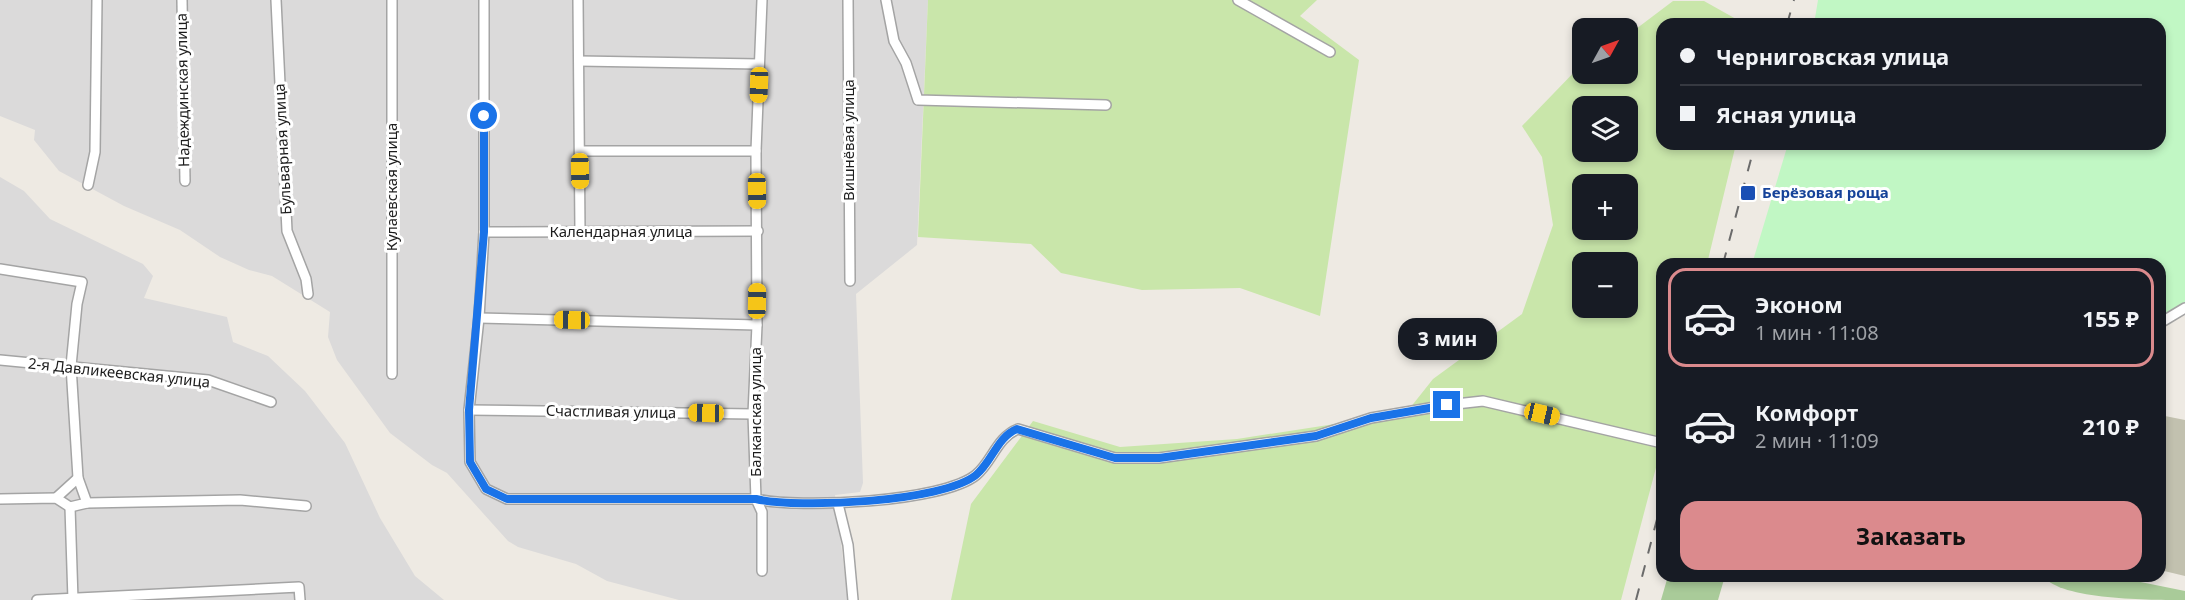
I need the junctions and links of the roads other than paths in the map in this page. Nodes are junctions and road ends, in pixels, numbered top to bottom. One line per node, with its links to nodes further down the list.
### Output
1 (97, 0): 18 (street)
2 (182, 0): 17 (street, Надеждинская улица)
3 (276, 0): 24 (street, Бульварная улица)
4 (392, 0): 31 (street, Кулаевская улица)
5 (484, 0): 20 (street)
6 (578, 0): 12 (street)
7 (762, 0): 13 (street, Балканская улица)
8 (848, 0): 23 (street, Вишнёвая улица)
9 (886, 0): 14 (street)
10 (1238, 0): 11 (street)
11 (1330, 52)
12 (579, 61): 13 (street); 15 (street)
13 (759, 64): 16 (street, Балканская улица)
14 (1106, 105)
15 (579, 151): 16 (street); 21 (street)
16 (756, 151): 19 (street, Балканская улица)
17 (184, 181)
18 (88, 186)
19 (758, 231): 21 (street, Календарная улица); 28 (street, Балканская улица)
20 (484, 232): 21 (street, Календарная улица); 26 (street)
21 (580, 232)
22 (0, 269): 30 (street)
23 (850, 281)
24 (308, 294)
25 (2185, 308): 27 (street)
26 (479, 318): 28 (street); 33 (street)
27 (2166, 319)
28 (757, 325): 34 (street, Балканская улица)
29 (0, 360): 30 (street, 2-я Давликеевская улица)
30 (71, 366): 32 (street, 2-я Давликеевская улица); 36 (street)
31 (392, 374)
32 (271, 402)
33 (469, 410): 34 (street, Счастливая улица); 39 (street)
34 (753, 414): 39 (street, Балканская улица)
35 (1656, 442): 41 (street)
36 (78, 478): 37 (street); 40 (street)
37 (56, 498): 38 (street); 43 (street)
38 (0, 499)
39 (756, 499): 41 (street); 44 (street, Балканская улица)
40 (87, 503): 42 (street); 43 (street)
41 (838, 504): 48 (street)
42 (306, 506)
43 (70, 507): 45 (street)
44 (762, 571)
45 (72, 598): 46 (street); 47 (street)
46 (37, 600)
47 (300, 600)
48 (853, 600)

